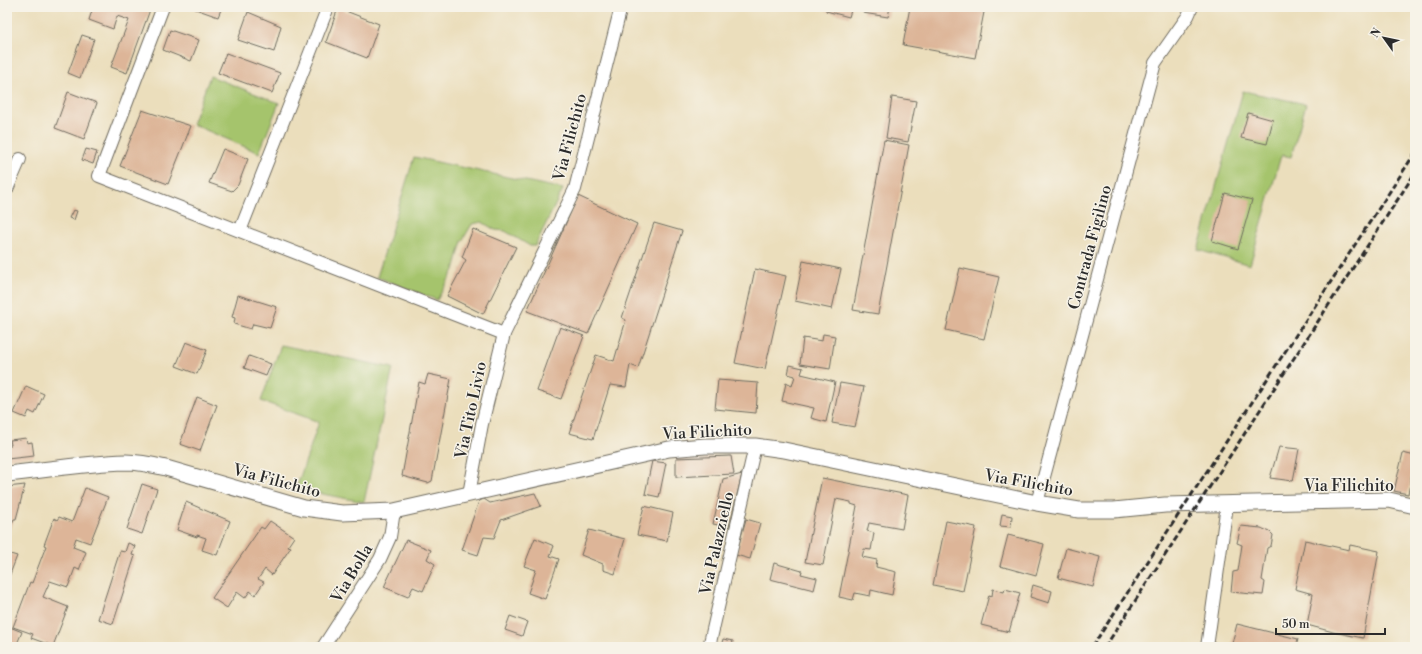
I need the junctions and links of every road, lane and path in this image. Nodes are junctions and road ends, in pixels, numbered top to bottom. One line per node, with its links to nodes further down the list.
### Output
1 (163, 7): 7 (street)
2 (328, 7): 7 (street)
3 (621, 7): 8 (street, Via Filichito)
4 (1192, 7): 12 (street, Contrada Figilino)
5 (20, 159): 6 (street)
6 (7, 189)
7 (240, 231): 8 (street)
8 (504, 334): 11 (street, Via Tito Livio)
9 (755, 446): 11 (street, Via Filichito); 12 (street, Via Filichito); 17 (street, Via Palazziello)
10 (7, 474): 15 (street, Via Filichito)
11 (469, 494): 15 (street, Via Filichito)
12 (1037, 504): 13 (street, Via Filichito)
13 (1227, 505): 14 (street, Via Filichito); 18 (street)
14 (1415, 506)
15 (394, 511): 16 (street, Via Bolla)
16 (324, 647)
17 (709, 647)
18 (1207, 647)

